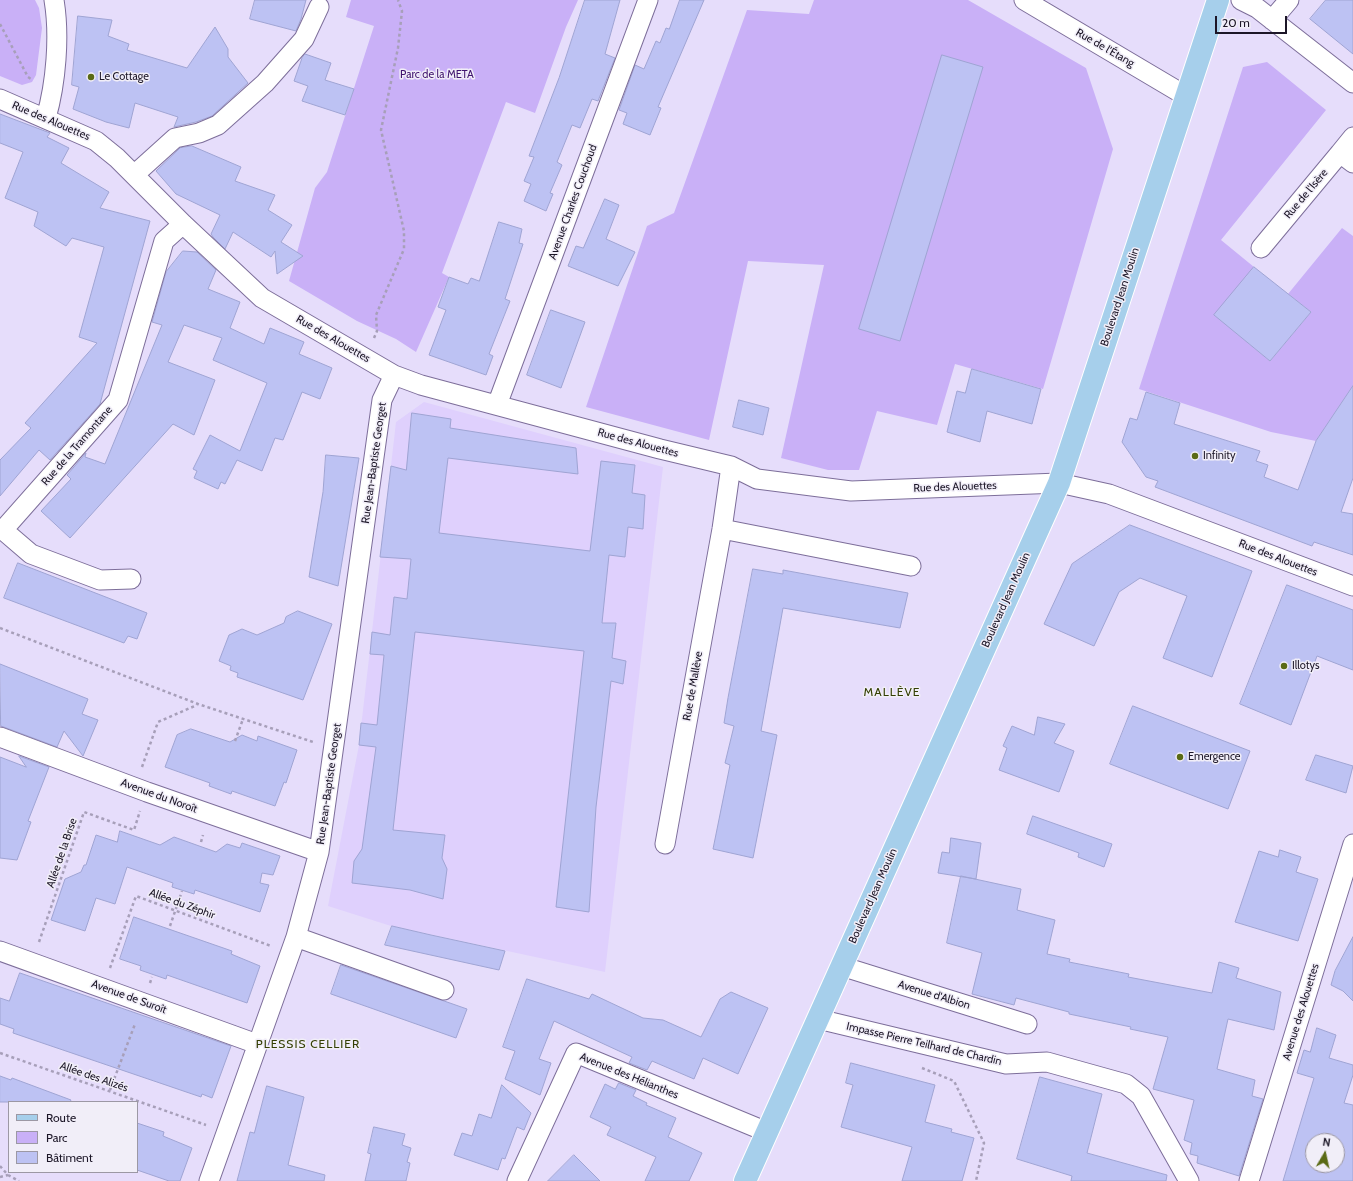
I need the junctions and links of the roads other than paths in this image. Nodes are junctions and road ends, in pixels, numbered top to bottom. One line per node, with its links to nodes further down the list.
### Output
1 (54, 0): 12 (street)
2 (648, 0): 19 (street, Avenue Charles Couchoud)
3 (1024, 0): 10 (street, Rue de l'Étang)
4 (1218, 0): 10 (main road, Boulevard Jean Moulin)
5 (1241, 0): 8 (street)
6 (1289, 0): 8 (street)
7 (320, 7): 15 (street)
8 (1272, 20): 9 (street)
9 (1353, 83)
10 (1186, 96): 21 (main road, Boulevard Jean Moulin)
11 (0, 99): 12 (street, Rue des Alouettes)
12 (46, 118): 15 (street, Rue des Alouettes)
13 (1353, 137): 14 (street, Rue de l'Isère)
14 (1347, 158): 17 (street, Rue de l'Isère)
15 (134, 175): 16 (street, Rue des Alouettes)
16 (183, 224): 18 (street, Rue des Alouettes); 22 (street, Rue de la Tramontane)
17 (1261, 248)
18 (394, 374): 19 (street, Rue des Alouettes); 30 (street, Rue Jean-Baptiste Georget)
19 (497, 405): 20 (street, Rue des Alouettes)
20 (731, 466): 21 (street, Rue des Alouettes); 23 (street, Rue de Mallève)
21 (1059, 483): 26 (street, Rue des Alouettes); 33 (main road, Boulevard Jean Moulin)
22 (2, 528): 25 (street, Rue de la Tramontane)
23 (722, 529): 24 (street); 28 (street, Rue de Mallève)
24 (911, 566)
25 (131, 579)
26 (1353, 586)
27 (0, 736): 30 (street, Avenue du Noroît)
28 (665, 844)
29 (1353, 844): 43 (street, Avenue des Alouettes)
30 (319, 852): 31 (street, Rue Jean-Baptiste Georget)
31 (293, 945): 34 (street); 37 (street, Rue Jean-Baptiste Georget)
32 (0, 951): 37 (street, Avenue de Suroît)
33 (841, 966): 35 (main road, Boulevard Jean Moulin); 36 (street, Avenue d'Albion)
34 (444, 990)
35 (818, 1019): 38 (main road, Boulevard Jean Moulin); 42 (street, Impasse Pierre Teilhard de Chardin)
36 (1027, 1024)
37 (257, 1044): 39 (street, Rue Jean-Baptiste Georget)
38 (767, 1132): 40 (street, Avenue des Hélianthes); 41 (main road, Boulevard Jean Moulin)
39 (209, 1181)
40 (517, 1181)
41 (744, 1181)
42 (1189, 1181)
43 (1249, 1181)

